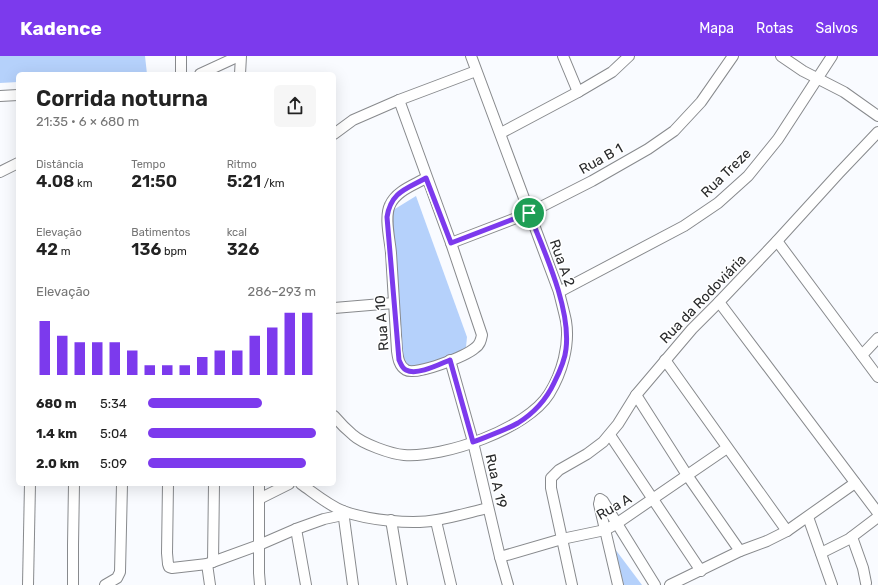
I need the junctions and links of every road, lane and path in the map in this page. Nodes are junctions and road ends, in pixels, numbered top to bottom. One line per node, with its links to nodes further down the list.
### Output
1 (181, 56): 10 (street)
2 (240, 56): 11 (street); 12 (street)
3 (471, 56): 9 (street, Rua A 2)
4 (563, 56): 14 (street)
5 (629, 56): 14 (street)
6 (733, 56): 25 (street, Rua B 1)
7 (781, 56): 13 (street)
8 (832, 56): 13 (street, Rua Treze)
9 (476, 71): 17 (street); 21 (street, Rua A 2)
10 (181, 72)
11 (204, 72)
12 (240, 72)
13 (817, 78): 18 (street); 28 (street, Rua Treze)
14 (578, 92): 21 (street)
15 (16, 95): 16 (street)
16 (0, 96)
17 (398, 100): 20 (street); 24 (street, Rua A 10)
18 (878, 116)
19 (878, 132): 26 (street, Rua da Rodoviária)
20 (336, 133)
21 (501, 133): 25 (street, Rua A 2)
22 (16, 164): 23 (street)
23 (0, 172)
24 (426, 178): 27 (street, Rua A 10); 30 (street, Rua A 10)
25 (529, 213): 27 (street, Rua B 1); 28 (street, Rua A 2)
26 (777, 241): 29 (street, Rua da Rodoviária); 33 (street)
27 (451, 243): 34 (street, Rua A 10)
28 (559, 292): 40 (street, Rua A 2)
29 (719, 302): 35 (street, Rua da Rodoviária); 43 (street)
30 (394, 303): 31 (street); 34 (street, Rua A 10)
31 (336, 308)
32 (878, 338): 33 (street)
33 (862, 355): 36 (street)
34 (450, 360): 40 (street, Rua A 19)
35 (664, 360): 37 (street, Rua da Rodoviária); 41 (street)
36 (878, 377)
37 (636, 395): 39 (street, Rua da Rodoviária); 42 (street)
38 (336, 418): 40 (street, Rua A 2)
39 (610, 435): 52 (street); 66 (street, Rua da Rodoviária)
40 (473, 442): 54 (street, Rua A 19)
41 (727, 448): 42 (street, Rua A); 64 (street)
42 (686, 475): 52 (street, Rua A); 68 (street)
43 (855, 483): 56 (street); 57 (street)
44 (30, 486): 74 (street)
45 (74, 486): 75 (street)
46 (122, 486): 76 (street)
47 (168, 486): 71 (street)
48 (214, 486): 71 (street)
49 (259, 486): 53 (street)
50 (285, 486): 53 (street)
51 (304, 486): 55 (street)
52 (653, 499): 61 (street, Rua A); 72 (street)
53 (258, 500): 67 (street)
54 (488, 508): 60 (street); 70 (street, Rua A 19)
55 (343, 513): 59 (street); 62 (street); 80 (street)
56 (878, 513)
57 (808, 517): 64 (street); 69 (street)
58 (878, 517): 65 (street)
59 (391, 520): 60 (street); 81 (street)
60 (436, 521): 82 (street)
61 (616, 524): 63 (street, Rua A); 63 (street); 86 (street)
62 (296, 529): 67 (street); 79 (street)
63 (605, 530): 66 (street, Rua A); 85 (street)
64 (787, 531): 68 (street)
65 (852, 537): 69 (street); 73 (street)
66 (562, 539): 70 (street, Rua A); 84 (street)
67 (259, 545): 71 (street); 78 (street)
68 (740, 551): 72 (street)
69 (821, 553): 88 (street)
70 (500, 557): 83 (street, Rua A 19)
71 (210, 563): 77 (street)
72 (701, 571): 87 (street)
73 (866, 583)
74 (28, 585)
75 (74, 585)
76 (105, 585)
77 (210, 585)
78 (260, 585)
79 (306, 585)
80 (353, 585)
81 (402, 585)
82 (451, 585)
83 (508, 585)
84 (572, 585)
85 (618, 585)
86 (655, 585)
87 (670, 585)
88 (832, 585)

